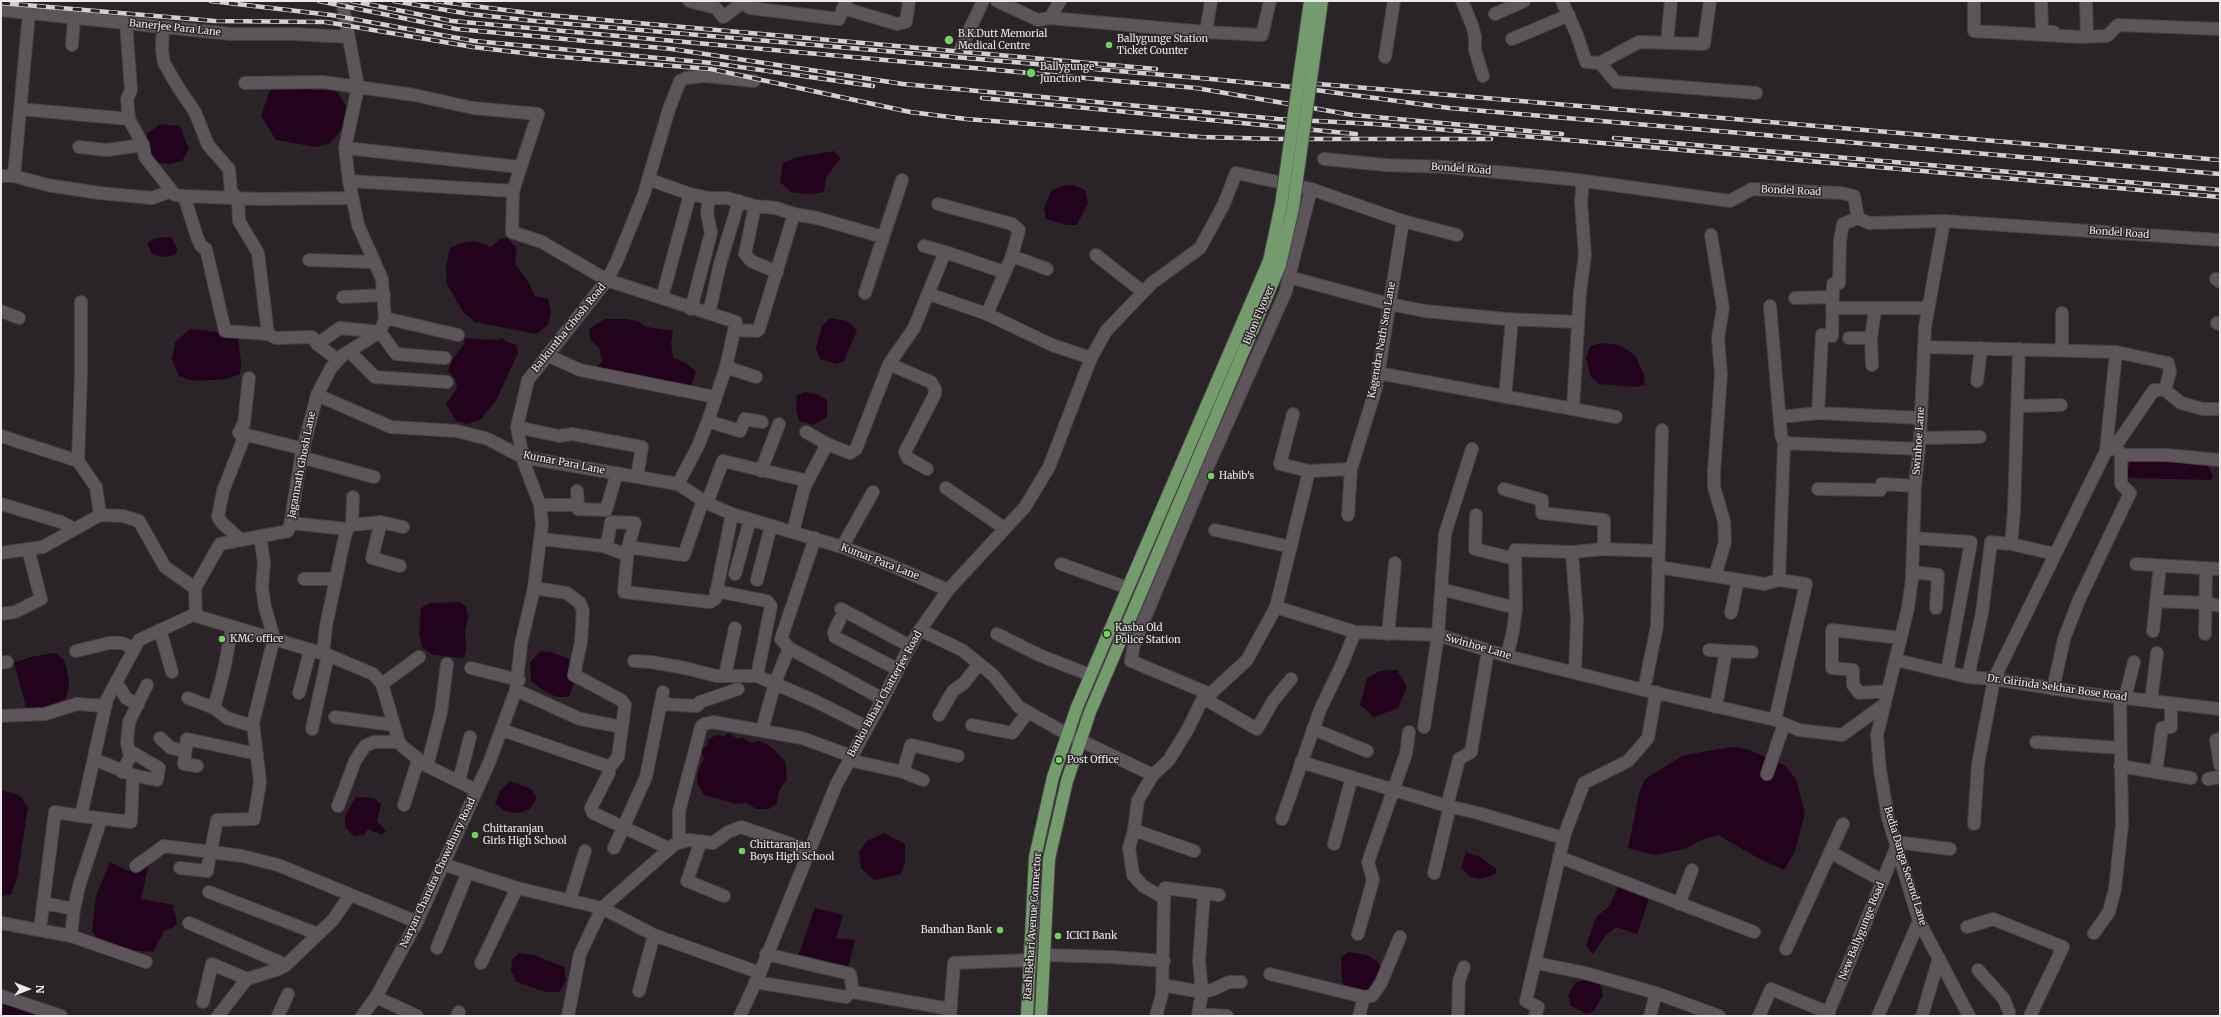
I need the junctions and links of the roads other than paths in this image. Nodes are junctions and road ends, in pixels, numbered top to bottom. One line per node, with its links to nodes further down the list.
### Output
1 (342, 1): 33 (street)
2 (689, 1): 20 (street)
3 (909, 1): 21 (street)
4 (983, 1): 37 (street)
5 (997, 1): 27 (street)
6 (1060, 1): 27 (street)
7 (1211, 1): 31 (street)
8 (1270, 1): 31 (street)
9 (1310, 1): 237 (main road, Bijon Flyover, bridge)
10 (1322, 1): 249 (main road, Bijon Flyover, bridge)
11 (1394, 1): 38 (street)
12 (1462, 1): 40 (street)
13 (1524, 1): 24 (street)
14 (1562, 1): 25 (street)
15 (1672, 1): 35 (street)
16 (1710, 1): 35 (street)
17 (1974, 1): 32 (street)
18 (2041, 1): 32 (street)
19 (2086, 1): 32 (street)
20 (744, 2): 21 (street)
21 (845, 5)
22 (1, 10): 23 (street, Banerjee Para Lane)
23 (29, 13): 26 (street, Banerjee Para Lane); 45 (street)
24 (1495, 14)
25 (1569, 15): 34 (street); 39 (street)
26 (74, 18): 28 (street, Banerjee Para Lane); 36 (street)
27 (1050, 18): 31 (street)
28 (126, 22): 29 (street, Banerjee Para Lane); 46 (street)
29 (163, 26): 33 (street, Banerjee Para Lane); 63 (street)
30 (2220, 29): 32 (street)
31 (1206, 32)
32 (2087, 34)
33 (349, 37): 43 (street)
34 (1512, 39)
35 (1667, 42): 39 (street)
36 (72, 45)
37 (961, 48)
38 (1385, 57)
39 (1600, 63): 44 (street)
40 (1483, 76)
41 (754, 81): 54 (street, Baikuntha Ghosh Road)
42 (245, 83): 43 (street)
43 (358, 87): 49 (street); 51 (street)
44 (1756, 93)
45 (20, 109): 46 (street); 53 (street)
46 (129, 119): 47 (street)
47 (143, 145): 48 (street); 59 (street)
48 (79, 147)
49 (345, 148): 51 (street); 56 (street)
50 (1324, 159): 57 (street, Bondel Road)
51 (520, 167): 60 (street)
52 (1, 176): 53 (street)
53 (14, 176): 59 (street)
54 (648, 179): 61 (street); 87 (street, Baikuntha Ghosh Road)
55 (902, 180): 75 (street)
56 (349, 181): 60 (street); 64 (street)
57 (1582, 181): 70 (street, Bondel Road); 109 (street)
58 (1311, 189): 71 (street); 86 (street); 88 (street, Banku Bihari Chatterjee Road)
59 (172, 191): 62 (street)
60 (513, 191): 87 (street)
61 (690, 194): 65 (street); 93 (street)
62 (184, 196): 63 (street); 112 (street)
63 (238, 198): 64 (street); 112 (street)
64 (352, 198): 82 (street)
65 (709, 198): 66 (street); 100 (street)
66 (739, 201): 68 (street); 103 (street)
67 (938, 204): 80 (street)
68 (755, 206): 69 (street); 84 (street)
69 (794, 214): 75 (street); 84 (street)
70 (1858, 218): 72 (street, Bondel Road); 96 (street)
71 (1403, 221): 73 (street); 97 (street, Kagendra Nath Sen Lane)
72 (1944, 221): 76 (street, Bondel Road); 99 (street, Swinhoe Lane)
73 (1458, 235)
74 (1710, 235): 231 (street)
75 (883, 237): 89 (street)
76 (2220, 240)
77 (924, 246): 78 (street)
78 (945, 252): 85 (street); 90 (street)
79 (1096, 255): 88 (street)
80 (1012, 256): 83 (street); 85 (street)
81 (309, 260): 82 (street)
82 (375, 262): 91 (street)
83 (1047, 269)
84 (777, 272): 110 (street)
85 (1004, 272): 105 (street)
86 (1289, 277): 97 (street); 306 (street)
87 (608, 280): 93 (street); 123 (street, Baikuntha Ghosh Road)
88 (1143, 292): 125 (street, Banku Bihari Chatterjee Road)
89 (865, 293)
90 (929, 294): 105 (street); 127 (street)
91 (384, 295): 92 (street); 107 (street)
92 (342, 297)
93 (662, 298): 100 (street)
94 (1795, 298): 96 (street)
95 (80, 302): 165 (street)
96 (1832, 302): 101 (street); 143 (street)
97 (1389, 304): 108 (street); 130 (street, Kagendra Nath Sen Lane)
98 (1770, 306): 146 (street)
99 (1928, 308): 101 (street); 117 (street, Swinhoe Lane)
100 (691, 309): 103 (street)
101 (1875, 309): 115 (street)
102 (1, 311): 106 (street)
103 (709, 313): 110 (street)
104 (2062, 313): 120 (street)
105 (987, 314): 125 (street)
106 (19, 318)
107 (385, 318): 111 (street); 113 (street)
108 (1512, 319): 109 (street); 138 (street)
109 (1578, 322): 141 (street)
110 (735, 330): 129 (street)
111 (380, 332): 116 (street); 121 (street, Jagannath Ghosh Lane); 124 (street)
112 (268, 334): 116 (street)
113 (458, 335)
114 (1849, 338): 115 (street)
115 (1871, 338): 128 (street)
116 (317, 344): 126 (street)
117 (1924, 347): 118 (street); 147 (street, Swinhoe Lane)
118 (1981, 348): 119 (street); 133 (street)
119 (2019, 349): 120 (street); 140 (street)
120 (2062, 350): 122 (street)
121 (349, 351): 126 (street, Jagannath Ghosh Lane); 134 (street)
122 (2116, 352): 135 (street); 161 (street)
123 (546, 355): 137 (street); 151 (street, Baikuntha Ghosh Road)
124 (445, 358)
125 (1091, 358): 198 (street, Banku Bihari Chatterjee Road)
126 (338, 360): 136 (street, Jagannath Ghosh Lane)
127 (889, 364): 159 (street); 166 (street)
128 (1872, 365)
129 (726, 367): 131 (street); 137 (street)
130 (1378, 373): 138 (street); 167 (street, Kagendra Nath Sen Lane)
131 (756, 377)
132 (249, 378): 154 (street)
133 (1977, 381)
134 (447, 382)
135 (2165, 390): 142 (street); 161 (street)
136 (317, 395): 162 (street, Jagannath Ghosh Lane); 163 (street, Kumar Para Lane)
137 (715, 397): 148 (street)
138 (1505, 397): 141 (street)
139 (2061, 405): 140 (street)
140 (2017, 406): 209 (street)
141 (1573, 408): 145 (street)
142 (2220, 409)
143 (1818, 413): 146 (street); 147 (street)
144 (1293, 414): 169 (street)
145 (1616, 417)
146 (1780, 418): 157 (street)
147 (1921, 418): 158 (street, Swinhoe Lane)
148 (708, 421): 149 (street); 174 (street)
149 (762, 422)
150 (779, 424): 168 (street)
151 (517, 427): 163 (street, Baikuntha Ghosh Road); 172 (street)
152 (1662, 430): 216 (street)
153 (806, 432): 159 (street)
154 (245, 435): 162 (street); 206 (street)
155 (1, 436): 165 (street)
156 (1980, 437): 158 (street)
157 (1784, 442): 158 (street); 236 (street)
158 (1919, 443): 175 (street, Swinhoe Lane)
159 (827, 444): 173 (street)
160 (1472, 449): 241 (street)
161 (2114, 451): 164 (street); 219 (street); 300 (street)
162 (302, 453): 171 (street); 194 (street, Jagannath Ghosh Lane)
163 (522, 456): 170 (street, Kumar Para Lane); 184 (street, Baikuntha Ghosh Road)
164 (2220, 460)
165 (78, 461): 188 (street)
166 (927, 469)
167 (1351, 469): 169 (street); 189 (street, Kagendra Nath Sen Lane)
168 (761, 471): 173 (street); 182 (street)
169 (1309, 471): 212 (street)
170 (617, 474): 172 (street, Kumar Para Lane); 186 (street)
171 (374, 477)
172 (637, 477): 174 (street, Kumar Para Lane)
173 (808, 481): 201 (street)
174 (678, 484): 182 (street, Kumar Para Lane)
175 (1915, 486): 178 (street); 205 (street, Swinhoe Lane)
176 (946, 488): 198 (street)
177 (1504, 489): 214 (street)
178 (1818, 489)
179 (577, 490): 185 (street)
180 (874, 492): 211 (street)
181 (353, 497): 196 (street)
182 (705, 502): 187 (street, Kumar Para Lane); 215 (street)
183 (1, 504): 199 (street)
184 (540, 505): 185 (street); 203 (street, Baikuntha Ghosh Road)
185 (578, 505): 186 (street)
186 (606, 510): 193 (street)
187 (732, 514): 191 (street, Kumar Para Lane); 242 (street)
188 (100, 515): 199 (street); 238 (street)
189 (1348, 515)
190 (1476, 515): 220 (street)
191 (750, 520): 195 (street, Kumar Para Lane); 230 (street)
192 (381, 522): 196 (street); 197 (street); 224 (street)
193 (611, 522): 210 (street); 215 (street)
194 (291, 523): 196 (street); 202 (street, Jagannath Ghosh Lane)
195 (771, 526): 201 (street, Kumar Para Lane); 234 (street)
196 (350, 527): 233 (street)
197 (403, 527)
198 (1004, 528): 240 (street, Banku Bihari Chatterjee Road)
199 (74, 529): 213 (street)
200 (1216, 530): 212 (street)
201 (793, 532): 204 (street, Kumar Para Lane)
202 (260, 536): 206 (street, Jagannath Ghosh Lane); 263 (street)
203 (541, 538): 210 (street); 239 (street, Baikuntha Ghosh Road)
204 (815, 538): 211 (street, Kumar Para Lane); 267 (street)
205 (1913, 538): 207 (street); 229 (street, Swinhoe Lane)
206 (241, 540): 238 (street, Jagannath Ghosh Lane)
207 (1972, 542): 208 (street); 286 (street)
208 (1991, 542): 209 (street); 291 (street)
209 (2011, 544): 219 (street)
210 (603, 546): 215 (street)
211 (842, 547): 240 (street, Kumar Para Lane)
212 (1291, 547): 245 (street)
213 (28, 549): 218 (street); 251 (street)
214 (1604, 549): 216 (street); 217 (street)
215 (628, 551): 242 (street)
216 (1658, 551): 226 (street)
217 (1572, 552): 220 (street); 287 (street)
218 (1, 553)
219 (2055, 554): 293 (street)
220 (1515, 559): 247 (street)
221 (1395, 563): 260 (street)
222 (1061, 564): 237 (street)
223 (2136, 564): 225 (street)
224 (400, 566)
225 (2160, 566): 227 (street); 243 (street)
226 (1658, 567): 231 (street); 301 (street)
227 (2206, 569): 228 (street); 244 (street)
228 (2220, 569)
229 (1912, 572): 248 (street); 264 (street, Swinhoe Lane)
230 (735, 574)
231 (1715, 576): 235 (street)
232 (304, 579): 233 (street)
233 (336, 579): 275 (street)
234 (757, 580)
235 (1738, 580): 236 (street); 250 (street)
236 (1779, 580): 323 (street)
237 (1129, 585): 288 (main road, Rash Behari Avenue Connector)
238 (195, 588): 252 (street)
239 (534, 588): 298 (street, Baikuntha Ghosh Road); 327 (street)
240 (948, 590): 256 (street, Banku Bihari Chatterjee Road)
241 (1441, 590): 247 (street); 262 (street)
242 (716, 591): 290 (street)
243 (2156, 601): 244 (street); 257 (street)
244 (2205, 603): 246 (street); 261 (street)
245 (1276, 606): 258 (street, Swinhoe Lane); 306 (street)
246 (2220, 606)
247 (1516, 608): 276 (street)
248 (1936, 608)
249 (1133, 610): 339 (main road, Rash Behari Avenue Connector)
250 (1731, 613)
251 (1, 614)
252 (196, 616): 253 (street); 255 (street)
253 (232, 627): 263 (street); 317 (street)
254 (735, 628): 289 (street)
255 (160, 630): 266 (street); 285 (street)
256 (920, 630): 265 (street, Banku Bihari Chatterjee Road); 282 (street)
257 (2152, 631)
258 (1354, 632): 260 (street, Swinhoe Lane); 331 (street)
259 (997, 634): 288 (street)
260 (1388, 634): 262 (street, Swinhoe Lane)
261 (2204, 634)
262 (1438, 635): 271 (street, Swinhoe Lane); 329 (street)
263 (274, 638): 270 (street); 325 (street)
264 (1901, 638): 278 (street, Swinhoe Lane); 302 (street)
265 (910, 646): 284 (street, Banku Bihari Chatterjee Road); 284 (street)
266 (133, 648): 269 (street); 294 (street)
267 (788, 648): 295 (street); 309 (street)
268 (1709, 650): 272 (street)
269 (76, 651)
270 (310, 651): 275 (street); 305 (street)
271 (1488, 651): 276 (street, Swinhoe Lane); 371 (street)
272 (1726, 651): 273 (street); 316 (street)
273 (1752, 652)
274 (2157, 653): 310 (street)
275 (326, 654): 296 (street); 330 (street)
276 (1507, 656): 287 (street, Swinhoe Lane)
277 (418, 657): 296 (street)
278 (1896, 660): 286 (street, Dr. Girinda Sekhar Bose Road); 302 (street, Bedia Danga Second Lane)
279 (634, 661): 289 (street)
280 (2134, 662): 308 (street)
281 (447, 664): 351 (street)
282 (979, 664): 319 (street); 320 (street)
283 (471, 668): 298 (street)
284 (898, 669): 309 (street, Banku Bihari Chatterjee Road)
285 (172, 672)
286 (1948, 672): 291 (street, Dr. Girinda Sekhar Bose Road)
287 (1575, 673): 301 (street, Swinhoe Lane)
288 (1090, 675): 335 (main road, Rash Behari Avenue Connector)
289 (725, 676): 290 (street)
290 (757, 676): 295 (street)
291 (1968, 677): 293 (street, Dr. Girinda Sekhar Bose Road)
292 (1291, 679): 306 (street)
293 (1994, 679): 300 (street, Dr. Girinda Sekhar Bose Road); 376 (street)
294 (116, 682): 314 (street); 315 (street)
295 (775, 683): 328 (street); 333 (street)
296 (382, 684): 326 (street)
297 (147, 685): 314 (street)
298 (518, 685): 327 (street); 332 (street, Baikuntha Ghosh Road)
299 (738, 689): 312 (street)
300 (2053, 689): 308 (street, Dr. Girinda Sekhar Bose Road)
301 (1644, 690): 304 (street, Swinhoe Lane)
302 (1888, 691): 313 (street, Bedia Danga Second Lane)
303 (664, 692): 312 (street)
304 (1656, 692): 316 (street, Swinhoe Lane); 379 (street)
305 (299, 693)
306 (1207, 696): 360 (street)
307 (188, 698): 317 (street)
308 (2123, 698): 310 (street, Dr. Girinda Sekhar Bose Road); 342 (street)
309 (883, 699): 328 (street, Banku Bihari Chatterjee Road)
310 (2151, 701): 311 (street, Dr. Girinda Sekhar Bose Road)
311 (2171, 703): 318 (street, Dr. Girinda Sekhar Bose Road); 357 (street)
312 (661, 704): 377 (street)
313 (1885, 704): 323 (street, Swinhoe Lane); 383 (street, Bedia Danga Second Lane)
314 (138, 705): 343 (street)
315 (106, 706): 321 (street); 349 (street)
316 (1716, 707): 323 (street, Swinhoe Lane)
317 (214, 708): 325 (street)
318 (2220, 709)
319 (1028, 712): 324 (street); 335 (street)
320 (939, 715)
321 (1, 716)
322 (335, 716): 326 (street)
323 (1779, 722): 359 (street)
324 (972, 725)
325 (253, 726): 346 (street)
326 (393, 726): 340 (street)
327 (622, 727): 355 (street)
328 (867, 727): 348 (street, Banku Bihari Chatterjee Road)
329 (1424, 727)
330 (312, 729)
331 (1313, 729): 345 (street); 350 (street)
332 (502, 730): 355 (street); 368 (street, Baikuntha Ghosh Road)
333 (762, 730): 348 (street); 380 (street)
334 (1410, 732): 367 (street)
335 (1067, 734): 339 (street); 430 (main road, Rash Behari Avenue Connector)
336 (470, 737): 366 (street)
337 (160, 738): 344 (street)
338 (2220, 739): 352 (street)
339 (1079, 741): 360 (street); 428 (main road, Rash Behari Avenue Connector)
340 (399, 742): 351 (street); 370 (street)
341 (2036, 742): 342 (street)
342 (2120, 748): 354 (street)
343 (130, 751): 358 (street); 358 (street)
344 (184, 751): 346 (street); 353 (street)
345 (1367, 751)
346 (257, 754): 391 (street)
347 (958, 756): 356 (street)
348 (850, 758): 356 (street); 387 (street, Banku Bihari Chatterjee Road)
349 (94, 759): 358 (street); 372 (street)
350 (1302, 762): 361 (street); 374 (street)
351 (423, 763): 366 (street); 369 (street)
352 (2220, 764)
353 (197, 766)
354 (2120, 766): 357 (street); 419 (street)
355 (609, 768): 377 (street)
356 (902, 772): 365 (street)
357 (2156, 772): 363 (street)
358 (128, 774): 373 (street)
359 (1767, 774)
360 (1153, 775): 378 (street)
361 (1352, 777): 367 (street); 382 (street)
362 (2220, 777): 364 (street)
363 (2191, 778)
364 (2208, 779)
365 (923, 780)
366 (459, 781): 368 (street)
367 (1393, 789): 371 (street); 421 (street)
368 (476, 790): 393 (street, Naryan Chandra Chowdhury Road)
369 (404, 805)
370 (338, 806)
371 (1449, 806): 379 (street); 398 (street)
372 (80, 816): 373 (street); 408 (street)
373 (101, 818): 411 (street)
374 (1282, 819)
375 (1843, 824): 390 (street)
376 (1974, 824)
377 (624, 828): 384 (street); 385 (street)
378 (1134, 830): 389 (street); 406 (street)
379 (1563, 838): 392 (street)
380 (679, 842): 381 (street); 385 (street)
381 (702, 842): 387 (street); 405 (street)
382 (1334, 844)
383 (1897, 844): 386 (street); 399 (street, New Ballygunge Road); 412 (street, Bedia Danga Second Lane)
384 (614, 848)
385 (668, 848): 410 (street)
386 (1950, 849)
387 (809, 850): 427 (street, Banku Bihari Chatterjee Road)
388 (585, 851): 407 (street)
389 (1194, 851)
390 (1830, 852): 399 (street); 426 (street)
391 (212, 853): 394 (street); 395 (street); 403 (street)
392 (1559, 857): 409 (street); 434 (street)
393 (442, 864): 397 (street); 413 (street, Naryan Chandra Chowdhury Road)
394 (136, 866)
395 (180, 868)
396 (1692, 870): 409 (street)
397 (468, 872): 400 (street); 425 (street)
398 (1434, 873)
399 (1883, 881): 455 (street, New Ballygunge Road)
400 (517, 888): 407 (street); 433 (street)
401 (209, 892): 420 (street)
402 (1204, 893): 404 (street); 406 (street); 444 (street)
403 (350, 895): 413 (street); 420 (street)
404 (1219, 895)
405 (724, 896)
406 (1164, 898): 431 (street)
407 (570, 900): 410 (street)
408 (43, 903): 411 (street); 417 (street)
409 (1679, 904): 418 (street)
410 (602, 908): 422 (street); 461 (street)
411 (74, 910): 423 (street)
412 (1919, 920): 429 (street, Bedia Danga Second Lane); 473 (street)
413 (417, 922): 448 (street, Naryan Chandra Chowdhury Road)
414 (1, 923): 417 (street)
415 (189, 923): 435 (street)
416 (1967, 927): 477 (street)
417 (40, 929): 423 (street)
418 (1754, 932)
419 (2094, 933)
420 (318, 934): 435 (street)
421 (1358, 934)
422 (654, 935): 439 (street); 443 (street)
423 (71, 936): 432 (street)
424 (1400, 937): 450 (street)
425 (437, 948)
426 (1786, 949)
427 (766, 954): 439 (street, Banku Bihari Chatterjee Road); 452 (street)
428 (1045, 955): 431 (street); 464 (main road, Rash Behari Avenue Connector)
429 (1939, 958): 474 (street); 475 (street, Bedia Danga Second Lane)
430 (1030, 960): 452 (street); 463 (main road, Rash Behari Avenue Connector)
431 (1164, 961): 442 (street)
432 (146, 962)
433 (481, 963)
434 (1536, 963): 445 (street); 469 (street)
435 (286, 966): 440 (street)
436 (1464, 967): 468 (street)
437 (1978, 970): 453 (street)
438 (1270, 974): 450 (street)
439 (758, 978): 449 (street); 462 (street, Banku Bihari Chatterjee Road)
440 (247, 979): 451 (street); 457 (street)
441 (1241, 982): 444 (street)
442 (1162, 985): 444 (street); 465 (street)
443 (639, 991)
444 (1202, 992): 454 (street)
445 (1656, 993): 470 (street); 471 (street)
446 (288, 994): 458 (street)
447 (1, 996): 456 (street)
448 (376, 997): 459 (street, Naryan Chandra Chowdhury Road); 460 (street)
449 (846, 997)
450 (1364, 997): 467 (street)
451 (203, 1002)
452 (950, 1013)
453 (2008, 1014): 476 (street)
454 (1198, 1015): 466 (street)
455 (1828, 1015): 472 (street)
456 (61, 1016)
457 (218, 1016)
458 (278, 1016)
459 (362, 1016)
460 (417, 1016)
461 (568, 1016)
462 (740, 1016)
463 (1027, 1016)
464 (1041, 1016)
465 (1156, 1016)
466 (1227, 1016)
467 (1359, 1016)
468 (1458, 1016)
469 (1535, 1016)
470 (1650, 1016)
471 (1719, 1016)
472 (1759, 1016)
473 (1878, 1016)
474 (1922, 1016)
475 (1969, 1016)
476 (2022, 1016)
477 (2030, 1016)

